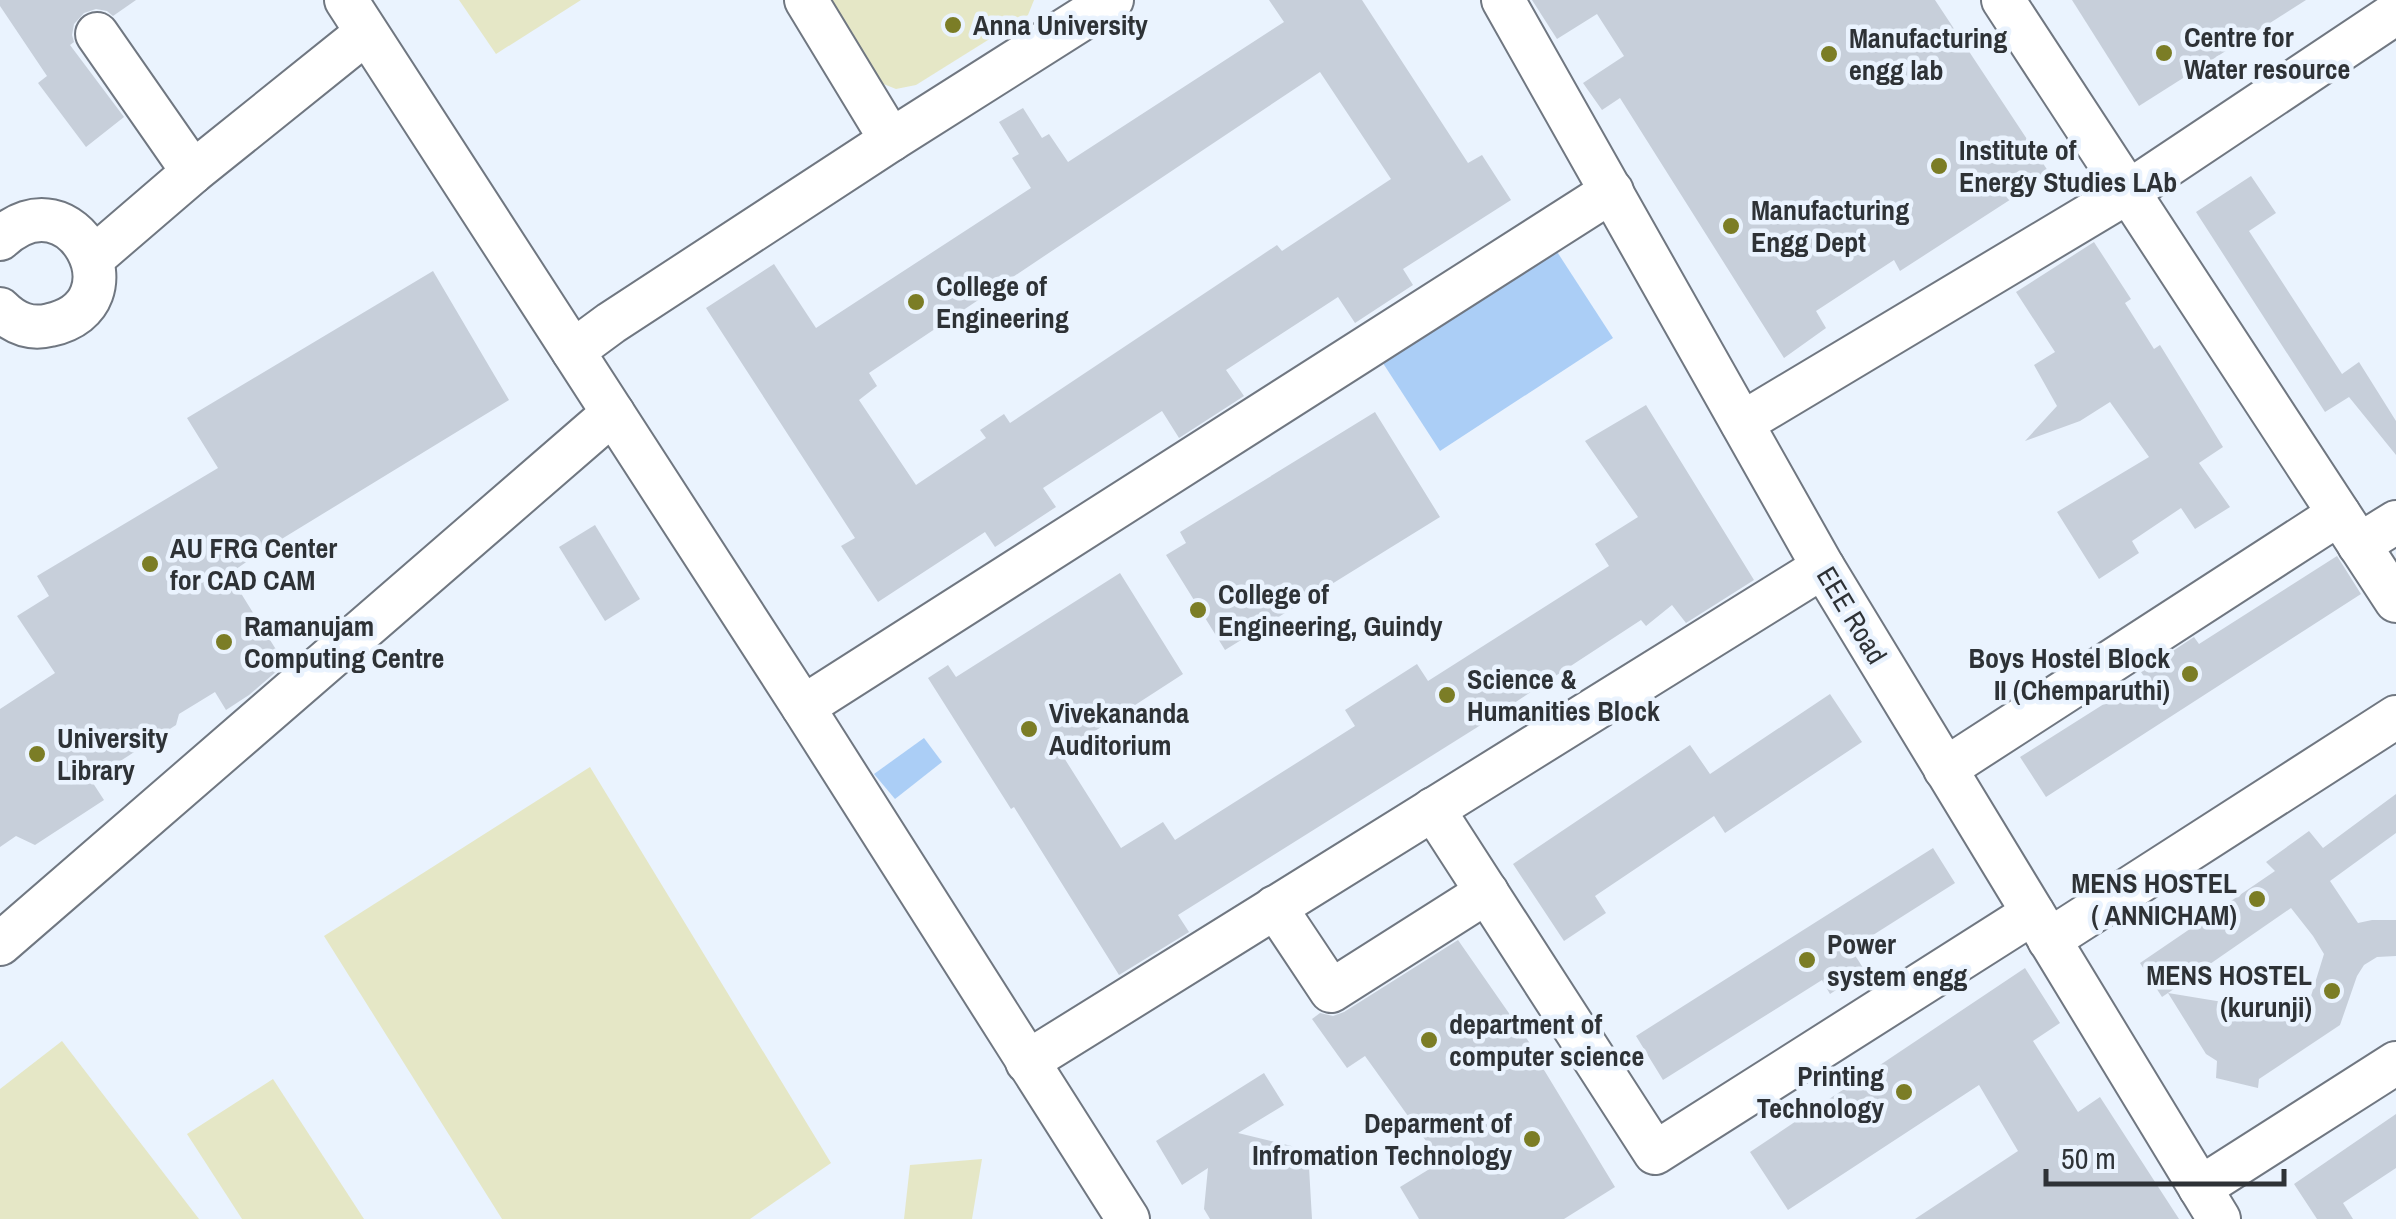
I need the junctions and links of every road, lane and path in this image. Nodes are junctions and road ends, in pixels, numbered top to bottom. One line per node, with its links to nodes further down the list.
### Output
1 (806, 0): 8 (lane)
2 (1503, 0): 10 (lane, EEE Road)
3 (2002, 0): 11 (lane)
4 (1088, 7): 8 (lane)
5 (2396, 13): 11 (lane)
6 (356, 16): 9 (lane); 15 (lane)
7 (97, 34): 9 (lane)
8 (892, 140): 15 (lane)
9 (193, 172): 13 (lane)
10 (1612, 191): 17 (lane, EEE Road); 22 (lane)
11 (2128, 192): 17 (lane); 19 (lane)
12 (0, 239): 13 (lane)
13 (93, 258): 14 (lane)
14 (0, 310)
15 (573, 351): 16 (lane)
16 (614, 413): 22 (lane); 29 (lane)
17 (1742, 423): 20 (lane, EEE Road)
18 (2396, 522): 19 (lane)
19 (2350, 529): 21 (lane); 24 (lane)
20 (1823, 568): 24 (lane, EEE Road); 25 (lane)
21 (2396, 600)
22 (803, 707): 30 (lane)
23 (2396, 717): 28 (lane)
24 (1945, 769): 28 (lane, EEE Road)
25 (1433, 809): 26 (lane); 27 (lane)
26 (1486, 892): 27 (lane); 28 (lane)
27 (1275, 907): 30 (lane)
28 (2041, 926): 32 (lane, EEE Road)
29 (0, 944)
30 (1027, 1062): 33 (lane)
31 (2396, 1062): 32 (lane)
32 (2210, 1203)
33 (1128, 1219)

